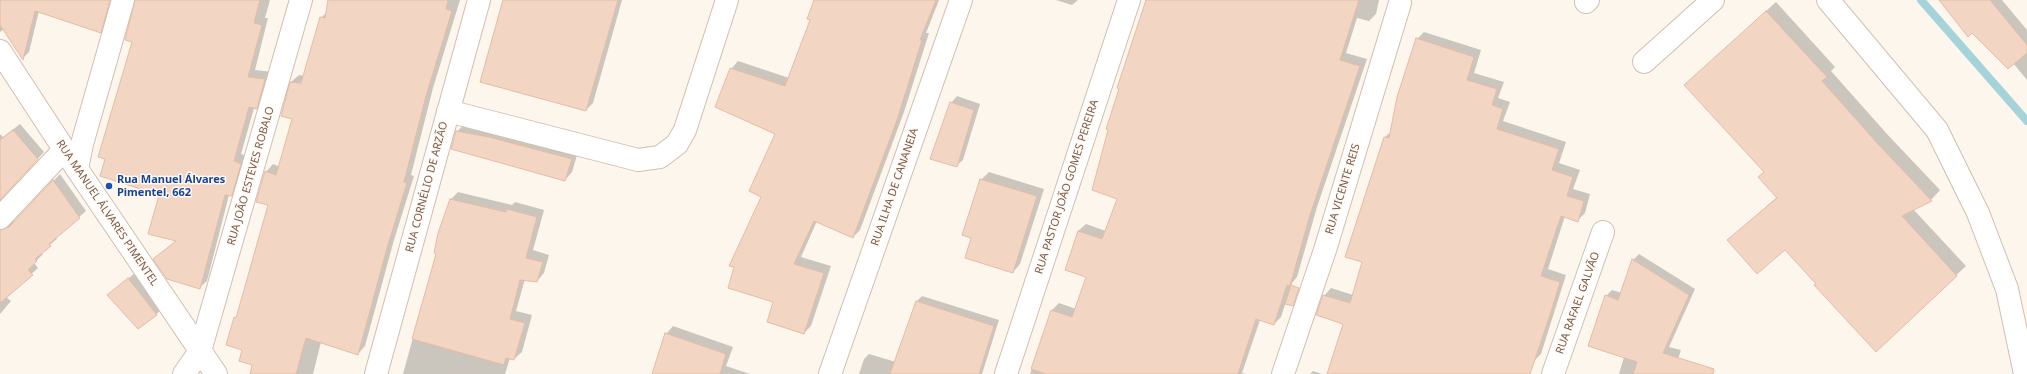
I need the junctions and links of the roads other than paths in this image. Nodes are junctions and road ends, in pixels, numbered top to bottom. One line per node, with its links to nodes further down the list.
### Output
1 (123, 0): 14 (street)
2 (301, 0): 17 (street, RUA JOÃO ESTEVES ROBALO)
3 (479, 0): 12 (street, RUA CORNÉLIO DE ARZÃO)
4 (727, 0): 12 (street)
5 (961, 0): 22 (street, RUA ILHA DE CANANEIA)
6 (1129, 0): 23 (street, RUA PASTOR JOÃO GOMES PEREIRA)
7 (1713, 0): 11 (street)
8 (1828, 0): 18 (street)
9 (1400, 2): 24 (street, RUA VICENTE REIS)
10 (0, 51): 13 (street, RUA MANUEL ÁLVARES PIMENTEL)
11 (1644, 62)
12 (448, 112): 21 (street, RUA CORNÉLIO DE ARZÃO)
13 (64, 150): 14 (street, RUA MANUEL ÁLVARES PIMENTEL); 15 (street)
14 (77, 169): 17 (street, RUA MANUEL ÁLVARES PIMENTEL)
15 (0, 218)
16 (1603, 232): 25 (street, RUA RAFAEL GALVÃO)
17 (200, 351): 19 (street, RUA JOÃO ESTEVES ROBALO); 20 (street, RUA MANUEL ÁLVARES PIMENTEL)
18 (2025, 367)
19 (184, 374)
20 (216, 374)
21 (376, 374)
22 (830, 374)
23 (1006, 374)
24 (1283, 374)
25 (1553, 374)

